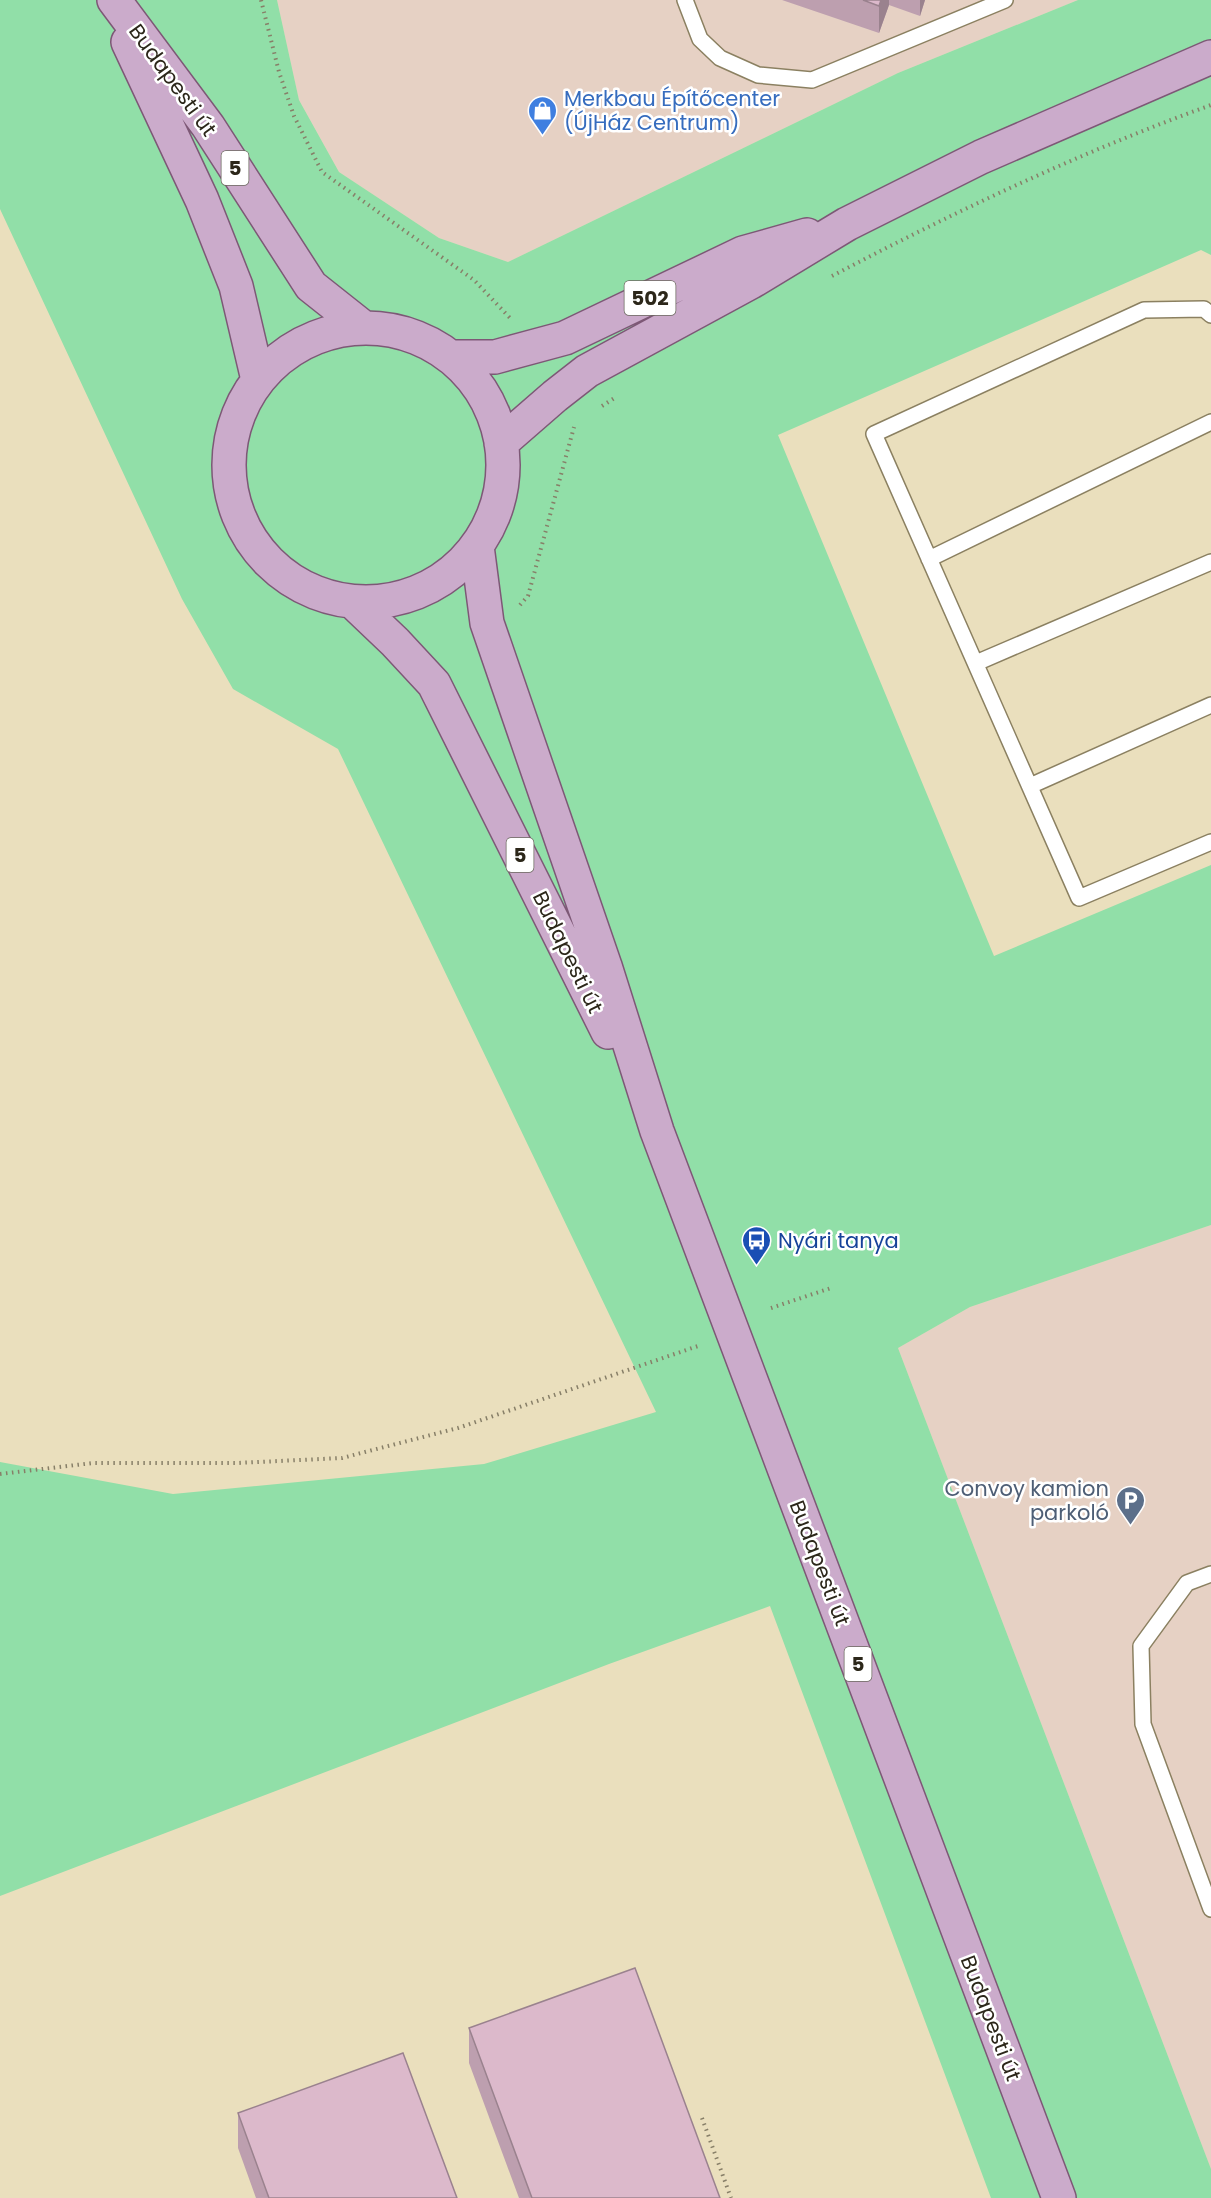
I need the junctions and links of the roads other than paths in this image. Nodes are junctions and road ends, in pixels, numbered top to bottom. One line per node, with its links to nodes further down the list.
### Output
1 (108, 0): 10 (main road, Budapesti út / 5)
2 (114, 0): 8 (main road, Budapesti út / 5)
3 (685, 0): 4 (lane)
4 (1005, 0)
5 (1211, 57): 6 (main road, 502)
6 (847, 224): 9 (main road, 502); 12 (main road, 502)
7 (1211, 315): 14 (lane)
8 (364, 328): 9 (main road, Budapesti út / 5); 10 (main road, Budapesti út / 5)
9 (451, 357): 12 (main road, Budapesti út / 5)
10 (258, 380): 16 (main road, Budapesti út / 5)
11 (1211, 422): 14 (lane)
12 (501, 443): 13 (main road, Budapesti út / 5)
13 (477, 546): 16 (main road, Budapesti út / 5); 21 (main road, Budapesti út / 5)
14 (929, 559): 17 (lane)
15 (1211, 562): 17 (lane)
16 (353, 602): 21 (main road, Budapesti út / 5)
17 (976, 663): 19 (lane)
18 (1211, 705): 19 (lane)
19 (1030, 786): 20 (lane)
20 (1211, 842)
21 (657, 1131): 24 (main road, Budapesti út / 5)
22 (1211, 1574): 23 (lane)
23 (1211, 1910)
24 (1059, 2198)

